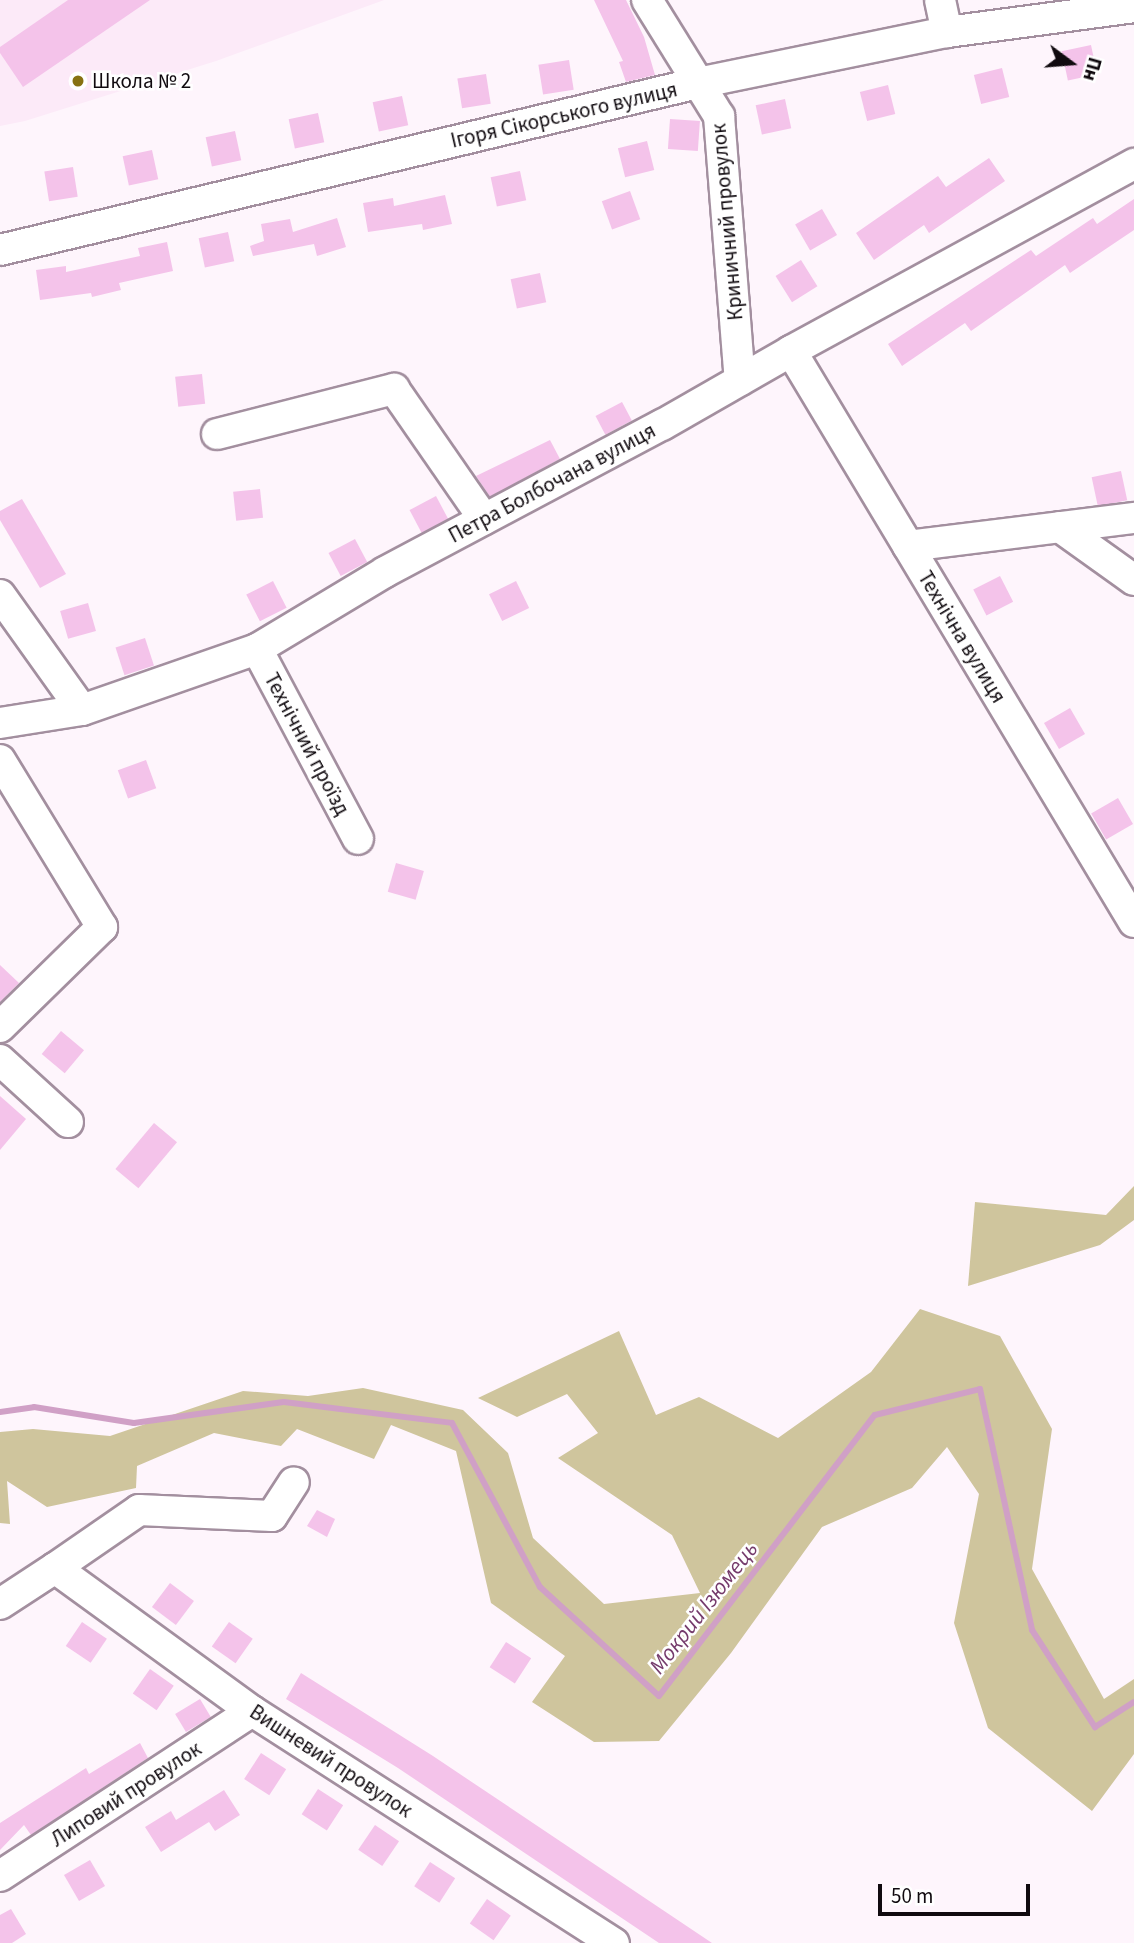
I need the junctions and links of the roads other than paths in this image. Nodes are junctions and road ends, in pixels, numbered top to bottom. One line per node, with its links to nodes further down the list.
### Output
1 (647, 0): 5 (street, Криничний провулок)
2 (940, 0): 4 (street)
3 (1134, 7): 4 (street, Ігоря Сікорського вулиця)
4 (947, 32): 5 (street, Ігоря Сікорського вулиця)
5 (698, 83): 7 (street, Ігоря Сікорського вулиця); 9 (street, Криничний провулок)
6 (1134, 164): 8 (street, Петра Болбочана вулиця)
7 (0, 250)
8 (791, 351): 9 (street, Петра Болбочана вулиця); 14 (street, Технічна вулиця)
9 (740, 380): 12 (street, Петра Болбочана вулиця)
10 (217, 435): 12 (street)
11 (1134, 518): 13 (street)
12 (484, 519): 17 (street, Петра Болбочана вулиця)
13 (1060, 527): 14 (street); 15 (street)
14 (908, 547): 22 (street, Технічна вулиця)
15 (1134, 580)
16 (0, 595): 18 (street)
17 (257, 649): 18 (street, Петра Болбочана вулиця); 21 (street, Технічний проїзд)
18 (82, 710): 19 (street, Петра Болбочана вулиця)
19 (0, 723)
20 (0, 760): 23 (street)
21 (358, 839)
22 (1134, 922)
23 (0, 1027)
24 (0, 1060): 25 (street)
25 (68, 1122)
26 (294, 1482): 27 (street)
27 (55, 1568): 28 (street); 29 (street, Вишневий провулок)
28 (0, 1604)
29 (251, 1711): 30 (street, Липовий провулок); 31 (street, Вишневий провулок)
30 (0, 1877)
31 (614, 1943)

